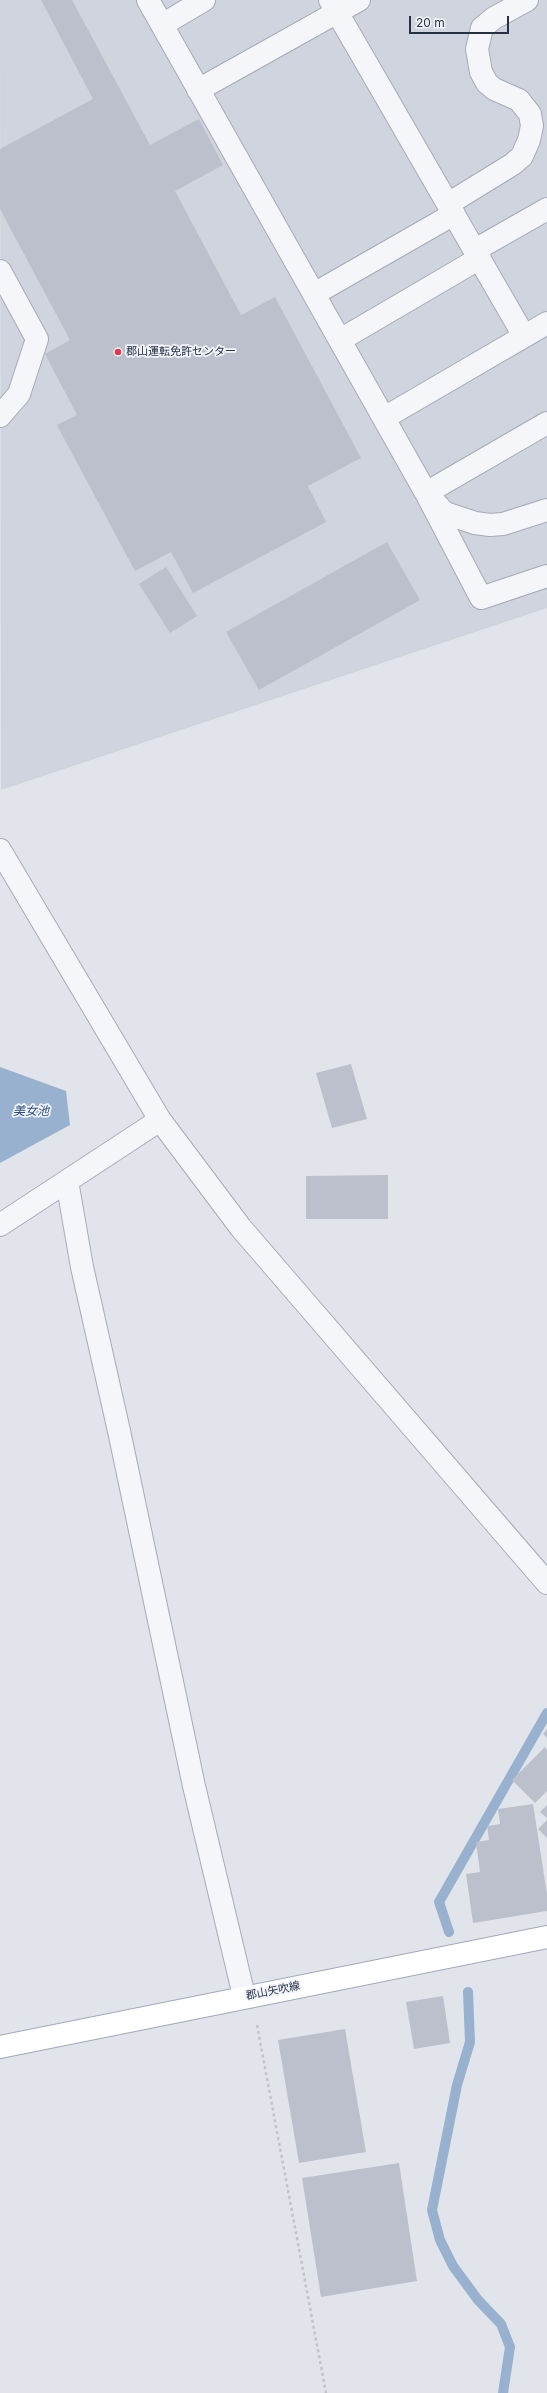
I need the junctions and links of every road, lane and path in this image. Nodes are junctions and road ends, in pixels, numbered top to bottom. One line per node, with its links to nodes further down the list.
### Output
1 (148, 0): 6 (street)
2 (204, 0): 6 (street)
3 (359, 0): 5 (street)
4 (527, 0): 8 (street)
5 (333, 6): 7 (street); 8 (street)
6 (162, 25): 7 (street)
7 (198, 90): 12 (street)
8 (451, 209): 10 (street); 12 (street)
9 (547, 209): 10 (street)
10 (477, 254): 14 (street); 15 (street)
11 (0, 272): 16 (street)
12 (314, 294): 15 (street)
13 (547, 323): 14 (street)
14 (524, 336): 17 (street)
15 (340, 340): 17 (street)
16 (0, 416)
17 (384, 418): 19 (street)
18 (547, 424): 19 (street)
19 (426, 493): 20 (street); 21 (street)
20 (547, 510)
21 (547, 576)
22 (0, 850): 23 (street)
23 (160, 1120): 24 (street); 26 (street)
24 (67, 1182): 25 (street); 28 (street)
25 (0, 1225)
26 (547, 1583)
27 (547, 1937): 28 (main road, 郡山矢吹線)
28 (248, 1996): 29 (main road, 郡山矢吹線); 30 (path)
29 (0, 2047)
30 (326, 2393)

